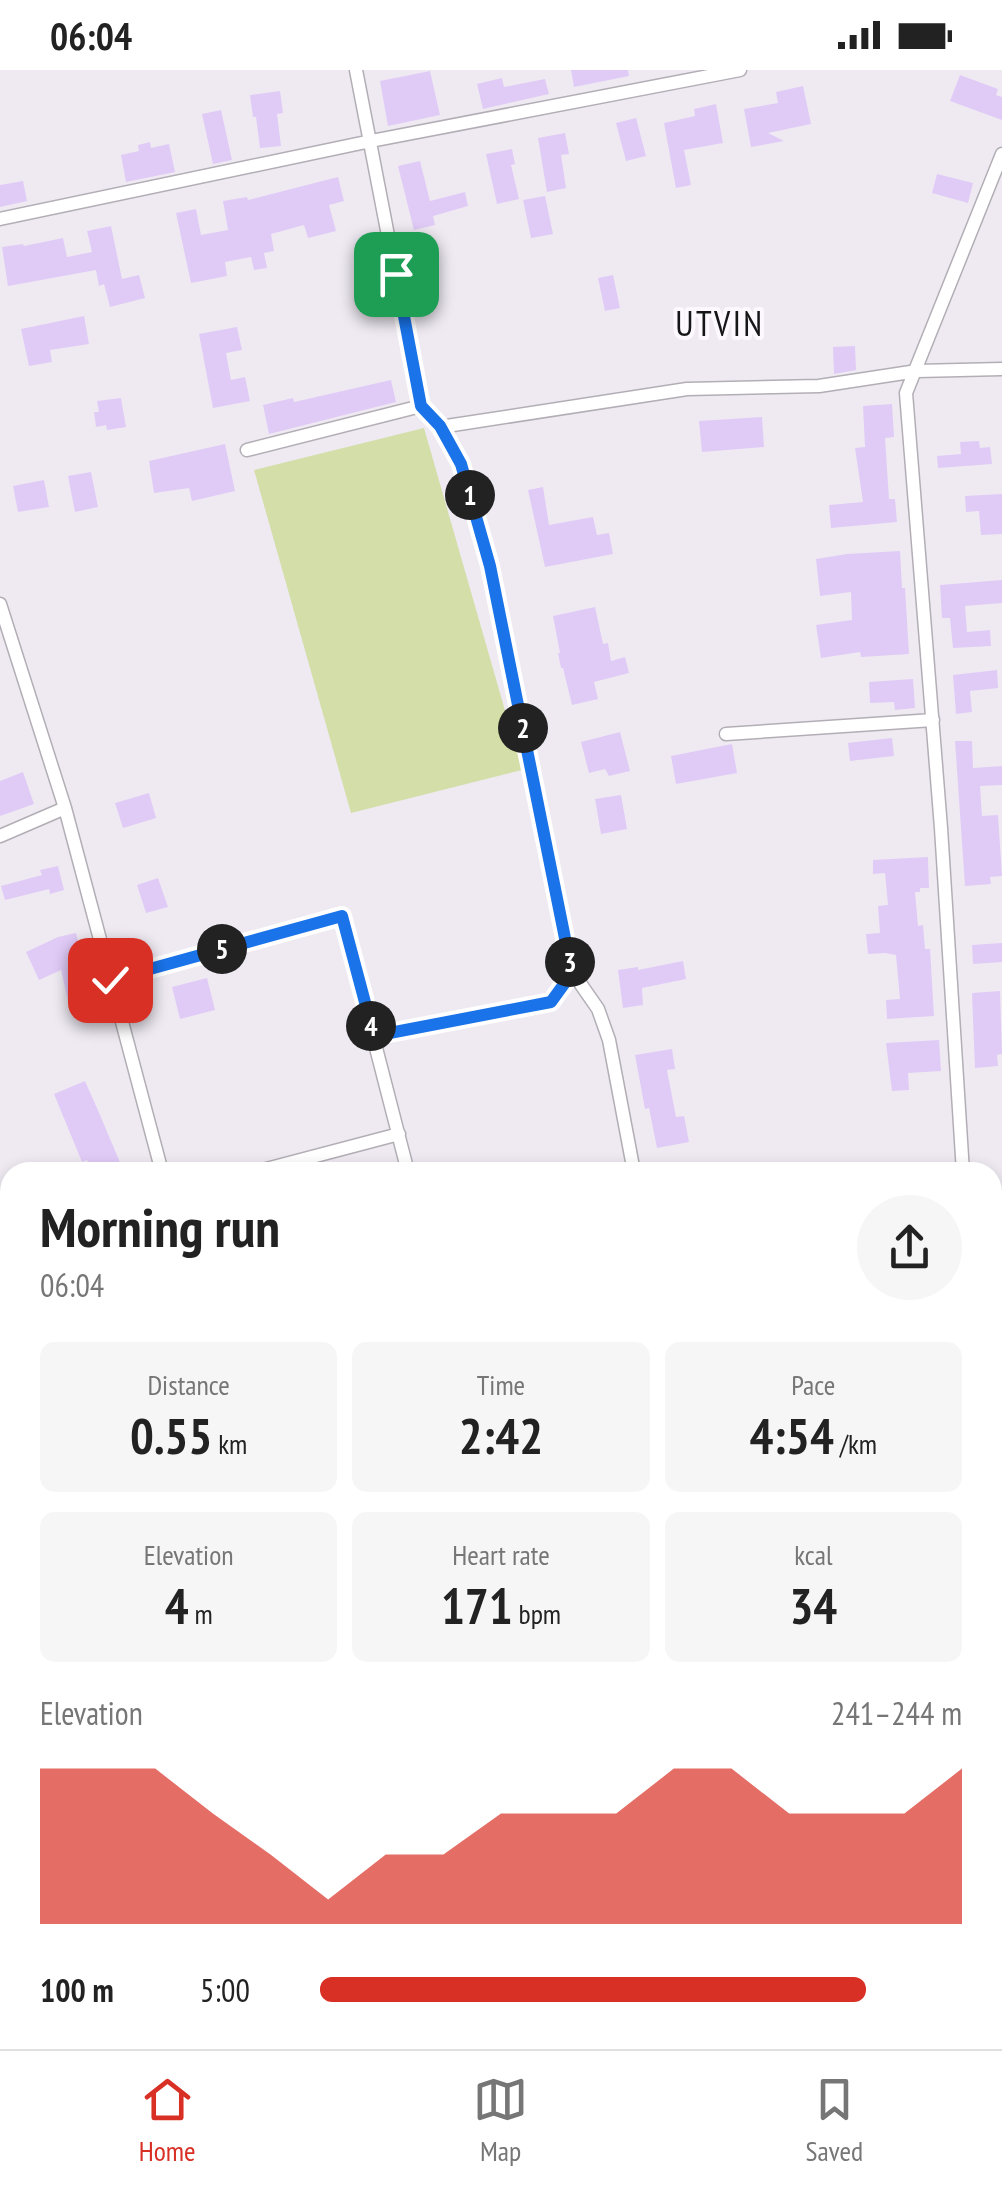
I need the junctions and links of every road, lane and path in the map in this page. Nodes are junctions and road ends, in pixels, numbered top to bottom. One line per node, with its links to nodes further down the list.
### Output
1 (356, 70): 3 (street)
2 (740, 70): 3 (street)
3 (371, 141): 5 (street); 8 (street)
4 (1002, 154): 7 (street)
5 (0, 219)
6 (1002, 369): 7 (street)
7 (917, 371): 9 (street); 12 (street)
8 (421, 406): 9 (street); 10 (street)
9 (440, 426): 16 (street)
10 (248, 450)
11 (0, 604): 14 (street)
12 (933, 720): 13 (street); 24 (street)
13 (726, 734)
14 (65, 808): 15 (street); 17 (street)
15 (0, 836)
16 (572, 973): 18 (street); 23 (street)
17 (110, 980): 18 (street); 20 (street)
18 (374, 1036): 19 (street)
19 (399, 1134): 21 (street); 22 (street)
20 (159, 1162)
21 (293, 1162)
22 (406, 1162)
23 (632, 1162)
24 (963, 1162)

